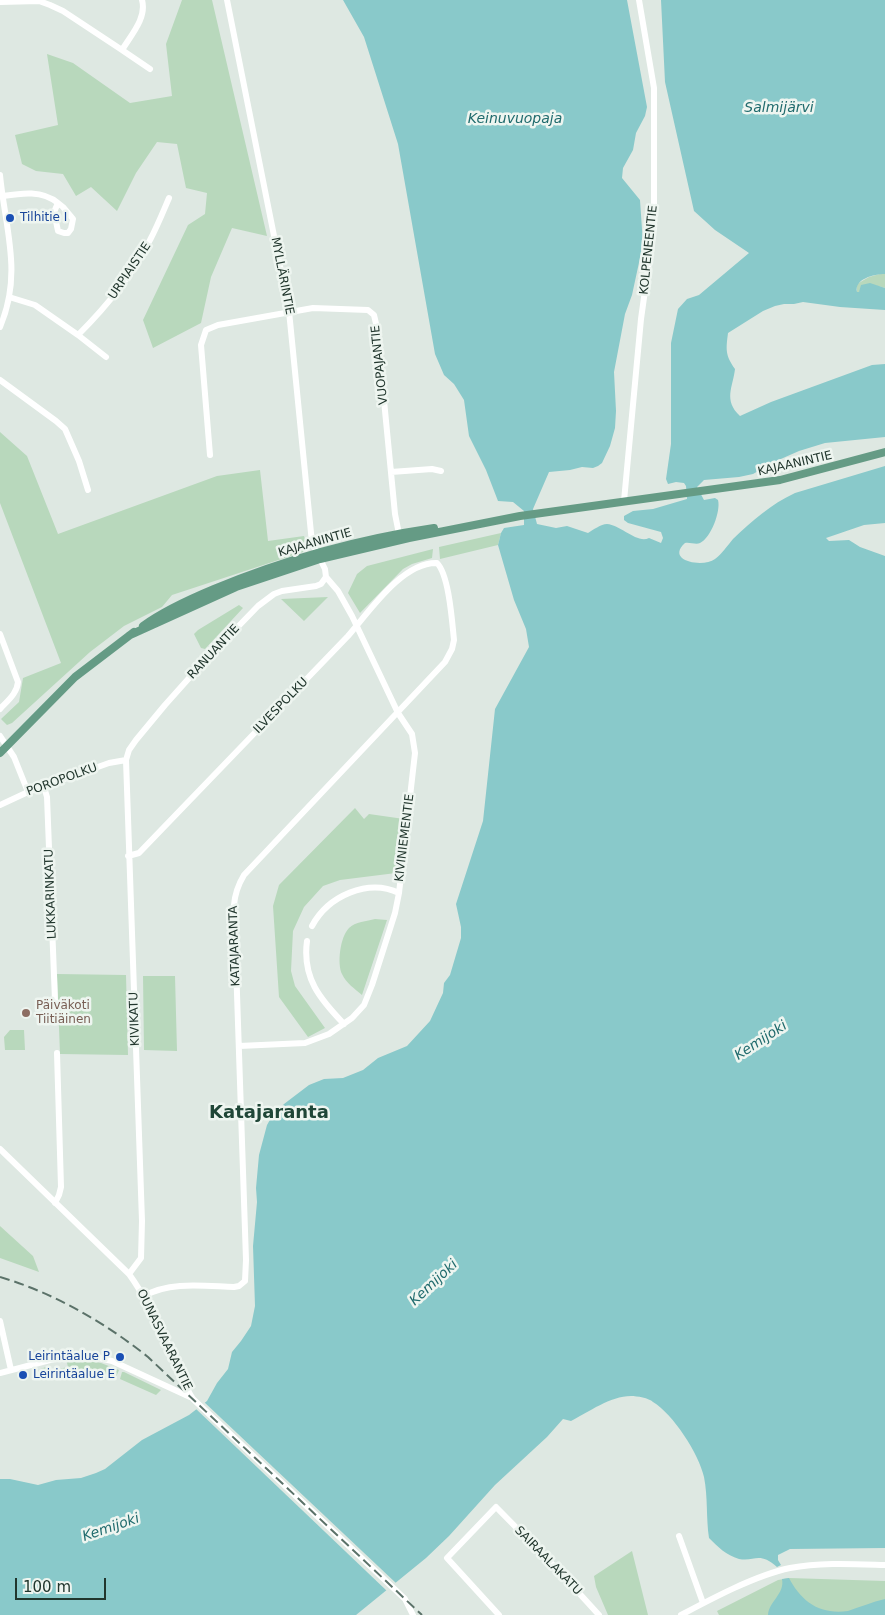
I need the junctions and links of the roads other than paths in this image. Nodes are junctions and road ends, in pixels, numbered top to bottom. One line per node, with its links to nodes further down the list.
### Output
1 (142, 0): 5 (street)
2 (227, 0): 12 (street, MYLLÄRINTIE)
3 (639, 0): 22 (street, KOLPENEENTIE)
4 (0, 2): 5 (street)
5 (122, 50): 6 (street)
6 (150, 69)
7 (0, 175): 8 (street)
8 (3, 196): 10 (street); 11 (street)
9 (169, 198): 14 (street, URPIAISTIE)
10 (58, 203)
11 (9, 297): 13 (street); 14 (street)
12 (289, 311): 18 (street, VUOPAJANTIE); 20 (street, VUOPAJANTIE); 25 (street, MYLLÄRINTIE)
13 (0, 327)
14 (78, 335): 15 (street)
15 (106, 357)
16 (0, 380): 21 (street)
17 (885, 452): 22 (main road, KAJAANINTIE)
18 (210, 455)
19 (441, 471): 20 (street)
20 (391, 472): 24 (street, VUOPAJANTIE)
21 (88, 490)
22 (624, 501): 23 (main road, KAJAANINTIE)
23 (520, 516): 24 (main road, KAJAANINTIE); 25 (main road, KAJAANINTIE)
24 (399, 534): 25 (main road, KAJAANINTIE)
25 (318, 556): 27 (street, KIVINIEMENTIE); 33 (main road, KAJAANINTIE)
26 (437, 563): 28 (street, ILVESPOLKU); 31 (street, KATAJARANTA)
27 (326, 577): 28 (street, KIVINIEMENTIE); 35 (street, RANUANTIE)
28 (357, 626): 31 (street, KIVINIEMENTIE); 39 (street, ILVESPOLKU)
29 (0, 634): 30 (street)
30 (0, 709)
31 (398, 713): 40 (street, KIVINIEMENTIE); 45 (street, KATAJARANTA)
32 (0, 736): 33 (street)
33 (7, 746): 34 (main road, KAJAANINTIE); 37 (street)
34 (0, 752)
35 (126, 760): 36 (street, POROPOLKU); 39 (street, KIVIKATU)
36 (44, 787): 37 (street, POROPOLKU); 43 (street, LUKKARINKATU)
37 (28, 792): 38 (street, POROPOLKU)
38 (0, 805)
39 (128, 856): 49 (street, KIVIKATU)
40 (399, 893): 41 (street); 44 (street, KIVINIEMENTIE)
41 (312, 926)
42 (307, 941): 44 (street)
43 (54, 1001)
44 (344, 1024): 45 (street, KIVINIEMENTIE)
45 (239, 1046): 50 (street, KATAJARANTA)
46 (57, 1053): 48 (street)
47 (0, 1149): 48 (street, OUNASVAARANTIE)
48 (55, 1202): 49 (street, OUNASVAARANTIE)
49 (129, 1274): 50 (street, OUNASVAARANTIE)
50 (144, 1296): 54 (street, OUNASVAARANTIE)
51 (0, 1320): 52 (street)
52 (11, 1370): 53 (street); 55 (street)
53 (0, 1373)
54 (182, 1376): 55 (street); 56 (street, OUNASVAARANTIE)
55 (173, 1389): 56 (street)
56 (193, 1399): 60 (street, OUNASVAARANTIE)
57 (679, 1536): 59 (street)
58 (885, 1565): 59 (street)
59 (703, 1603): 63 (street)
60 (413, 1615)
61 (499, 1615): 62 (street, SAIRAALAKATU)
62 (600, 1615)
63 (681, 1615)

